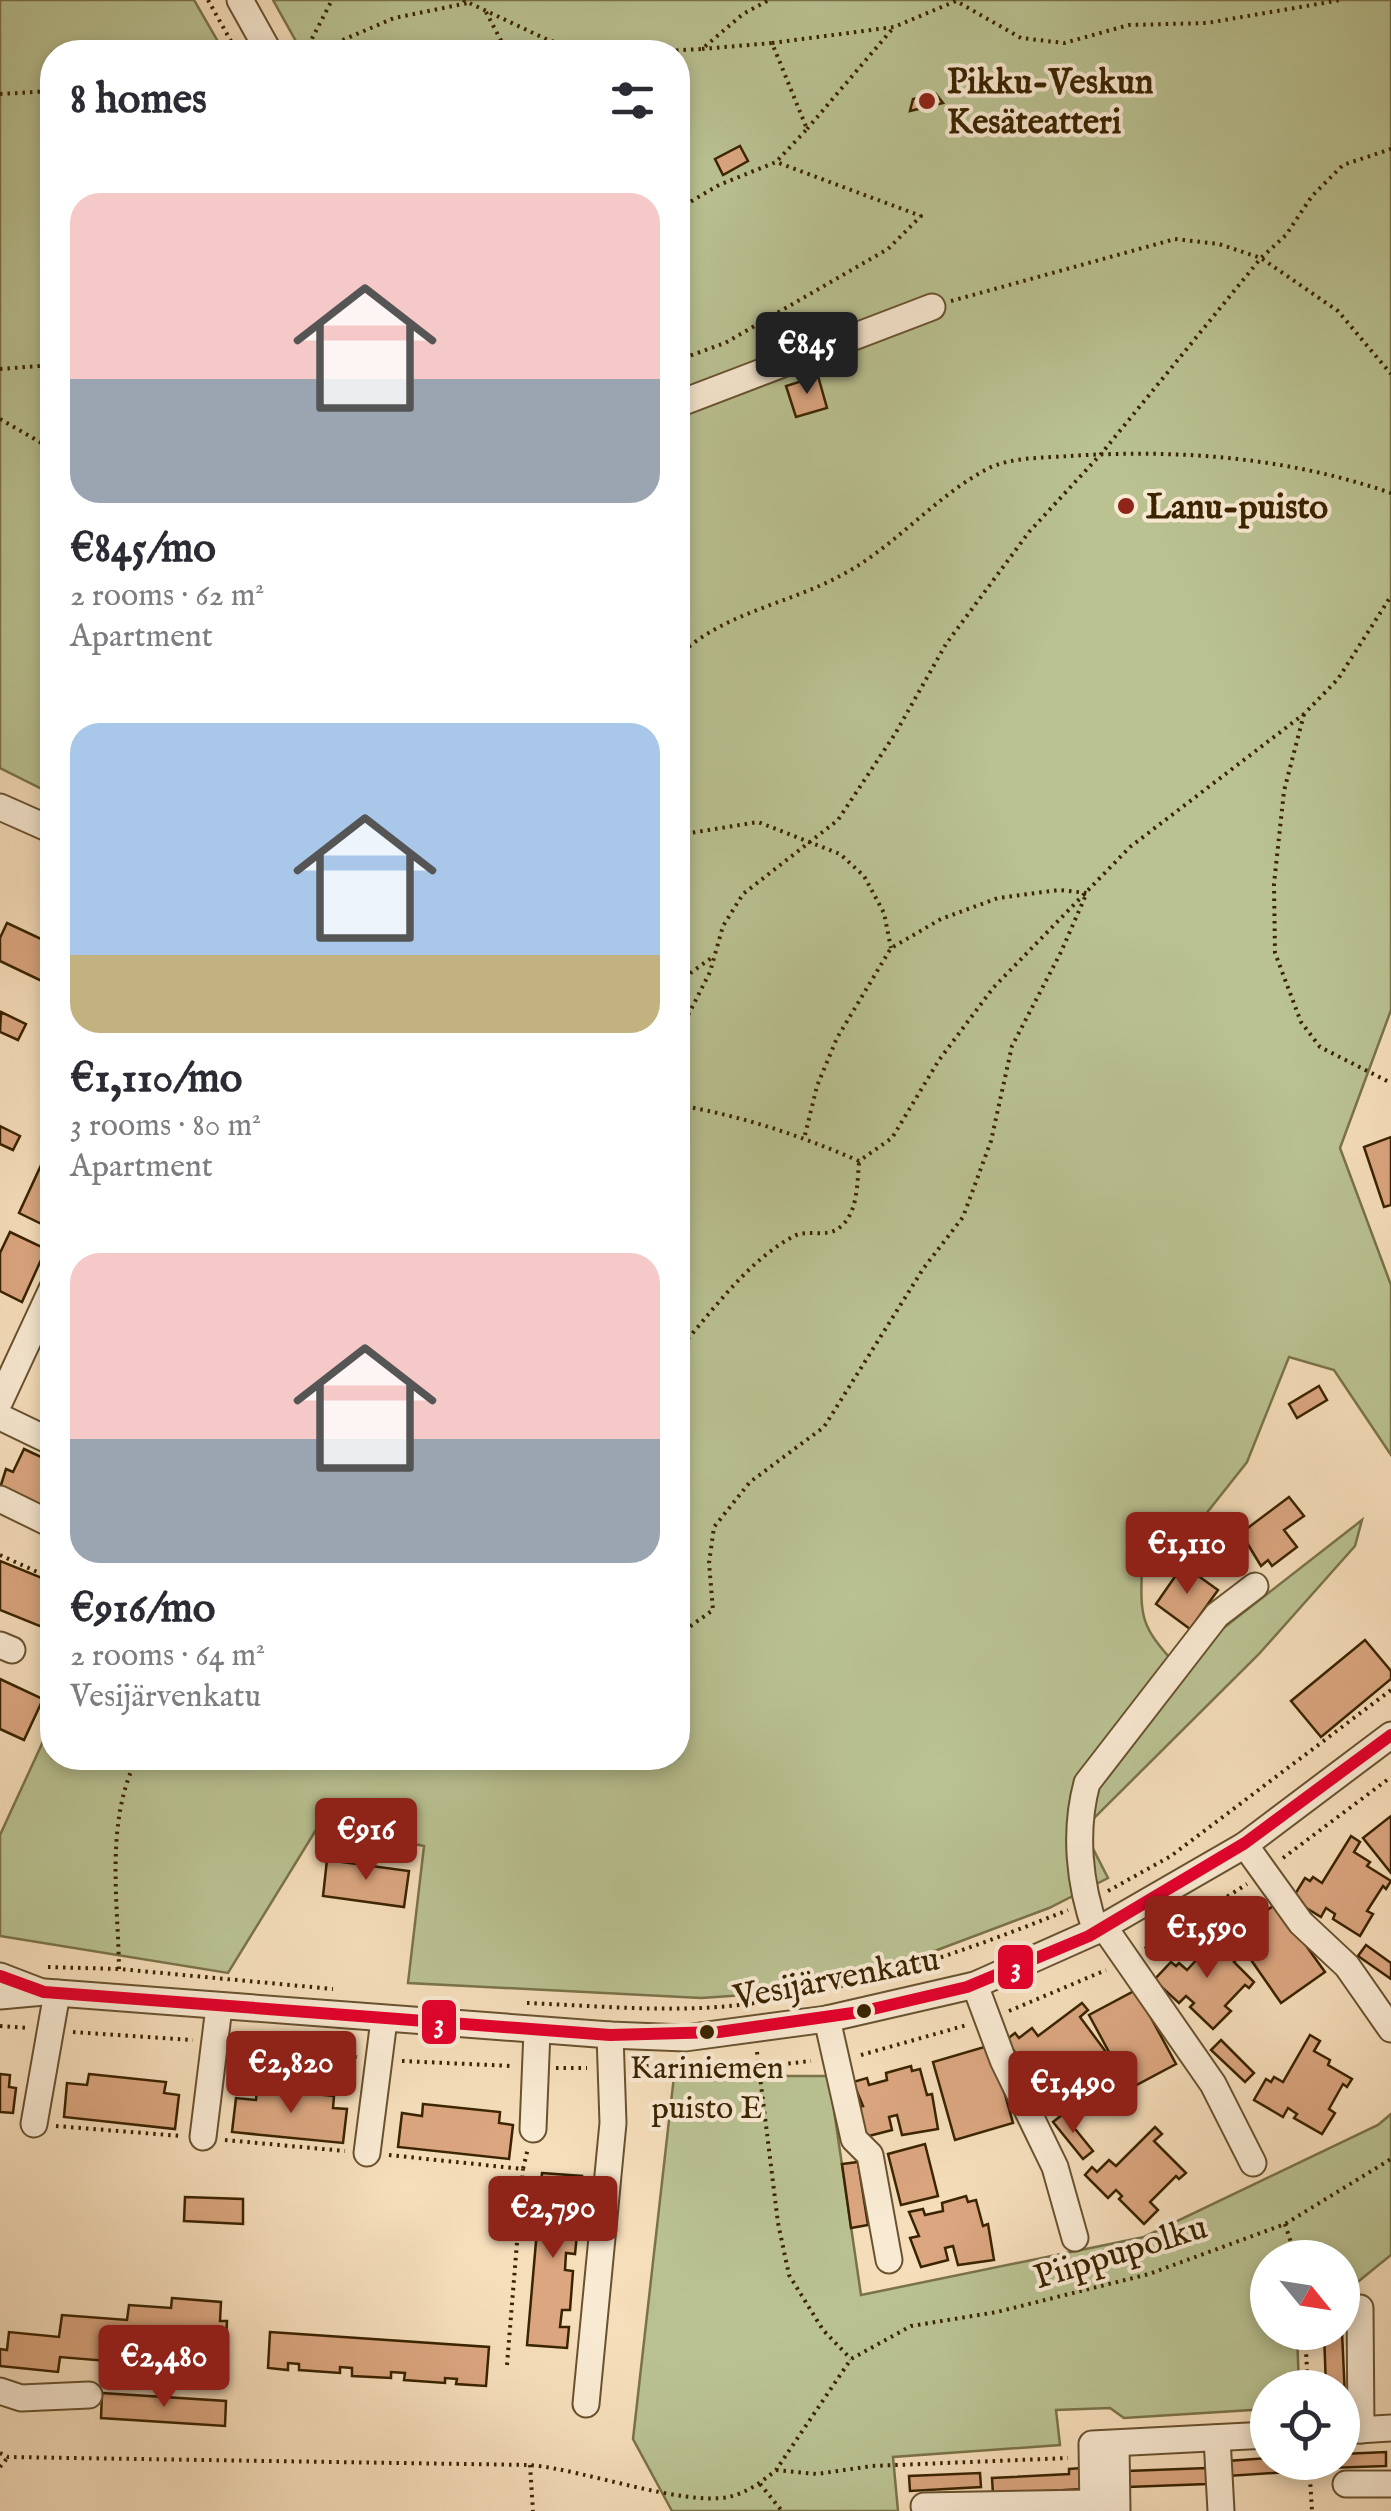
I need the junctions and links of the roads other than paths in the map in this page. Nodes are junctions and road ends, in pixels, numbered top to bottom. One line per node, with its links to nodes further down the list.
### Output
1 (240, 0): 2 (street)
2 (262, 40)
3 (932, 307): 4 (street)
4 (690, 399)
5 (0, 806): 6 (street)
6 (40, 824)
7 (40, 1315): 8 (street)
8 (0, 1401)
9 (0, 1418): 10 (street)
10 (40, 1436)
11 (0, 1499): 12 (street)
12 (40, 1519)
13 (1254, 1586): 17 (street)
14 (1383, 1741): 15 (street); 16 (street, Vesijärvenkatu)
15 (1391, 1768)
16 (1245, 1845): 17 (street, Vesijärvenkatu); 25 (street)
17 (1100, 1929): 20 (street, Vesijärvenkatu); 32 (street)
18 (0, 1976): 19 (street, Vesijärvenkatu)
19 (48, 1984): 21 (street, Vesijärvenkatu); 22 (street, Vesijärvenkatu); 28 (street)
20 (975, 1986): 23 (street, Vesijärvenkatu); 33 (street)
21 (0, 1996)
22 (219, 2006): 24 (street, Vesijärvenkatu); 30 (street)
23 (827, 2019): 27 (street, Vesijärvenkatu); 34 (street)
24 (384, 2020): 26 (street, Vesijärvenkatu); 31 (street)
25 (1391, 2029)
26 (537, 2031): 27 (street, Vesijärvenkatu); 29 (street)
27 (610, 2036): 37 (street)
28 (34, 2124)
29 (533, 2129)
30 (204, 2138)
31 (367, 2153)
32 (1253, 2163)
33 (1075, 2238)
34 (890, 2260)
35 (0, 2391): 36 (street)
36 (89, 2395)
37 (586, 2404)
38 (1391, 2428): 39 (street)
39 (1360, 2430)
40 (1250, 2436): 41 (street)
41 (1217, 2438): 45 (street); 46 (street)
42 (1346, 2484): 43 (street)
43 (1391, 2484)
44 (924, 2506): 45 (street)
45 (1101, 2508)
46 (1221, 2511)

